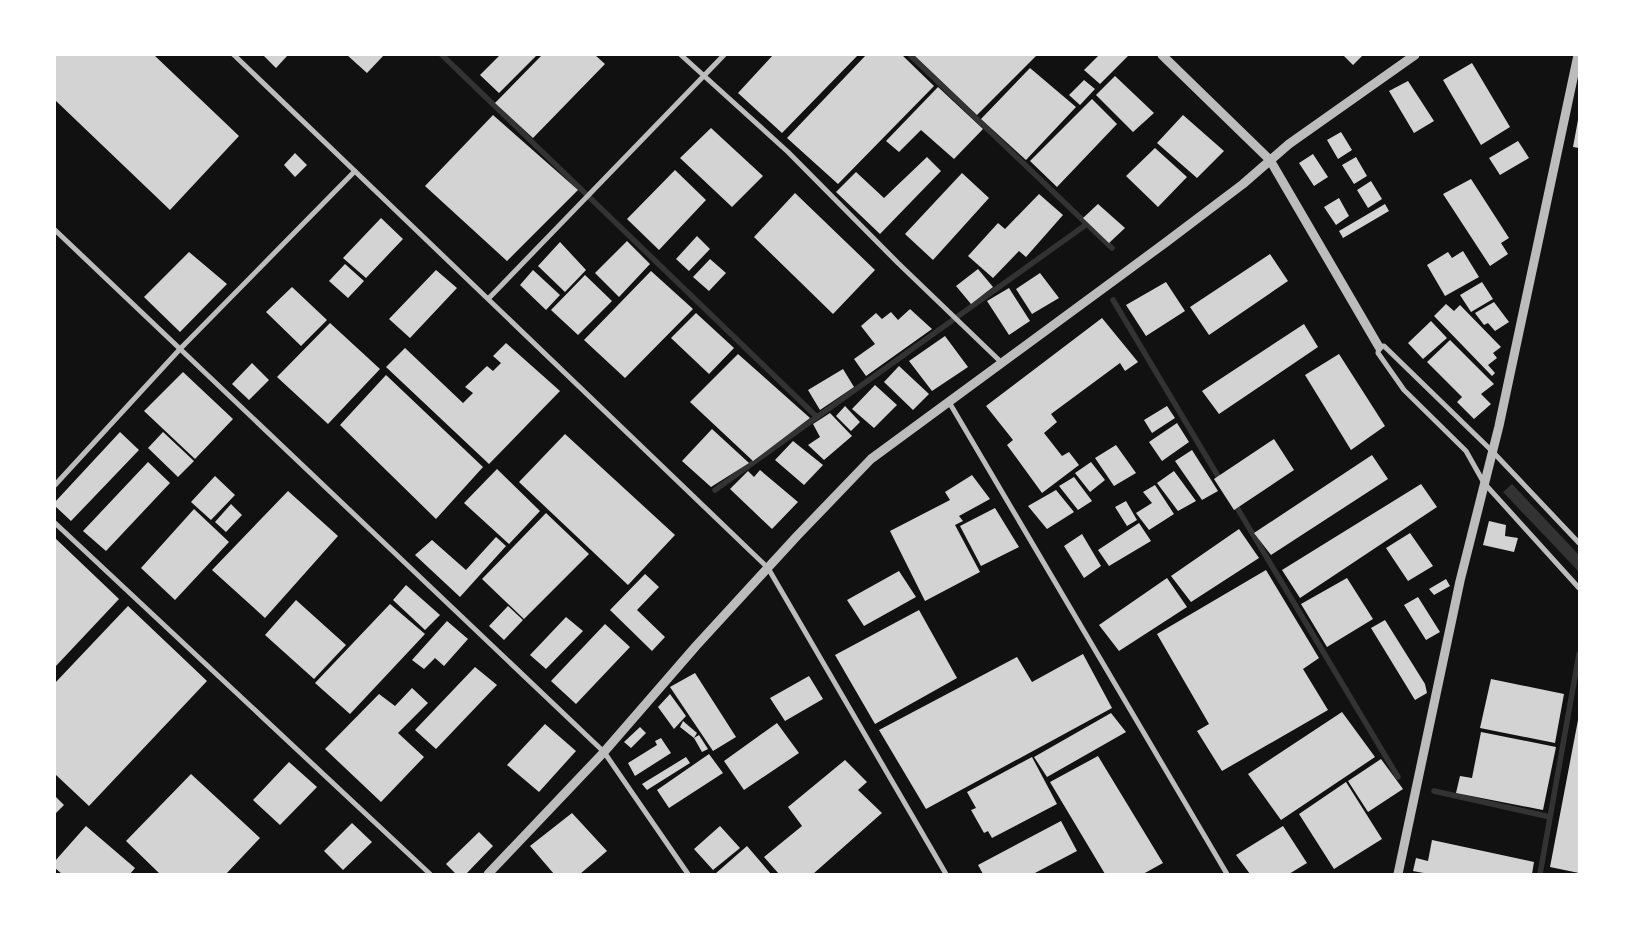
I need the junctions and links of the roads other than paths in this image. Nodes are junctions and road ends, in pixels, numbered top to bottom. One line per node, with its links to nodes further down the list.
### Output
1 (234, 55): 9 (street)
2 (681, 55): 7 (street)
3 (724, 55): 7 (street)
4 (1162, 55): 8 (street)
5 (1415, 55): 8 (street)
6 (1578, 55): 16 (street)
7 (704, 76): 11 (street); 14 (street)
8 (1270, 160): 12 (street); 14 (street)
9 (355, 171): 11 (street); 13 (street)
10 (55, 230): 13 (street)
11 (489, 298): 21 (street)
12 (1379, 347): 16 (street); 17 (street)
13 (180, 349): 18 (street); 23 (street)
14 (1002, 363): 15 (street)
15 (949, 402): 21 (street); 28 (street)
16 (1492, 451): 17 (street); 20 (street)
17 (1484, 483): 22 (street); 29 (street)
18 (55, 485)
19 (55, 523): 24 (street)
20 (1579, 543)
21 (768, 568): 23 (street); 27 (street)
22 (1579, 588)
23 (604, 752): 25 (street); 26 (street)
24 (430, 874)
25 (488, 874)
26 (688, 874)
27 (946, 874)
28 (1227, 874)
29 (1398, 874)

